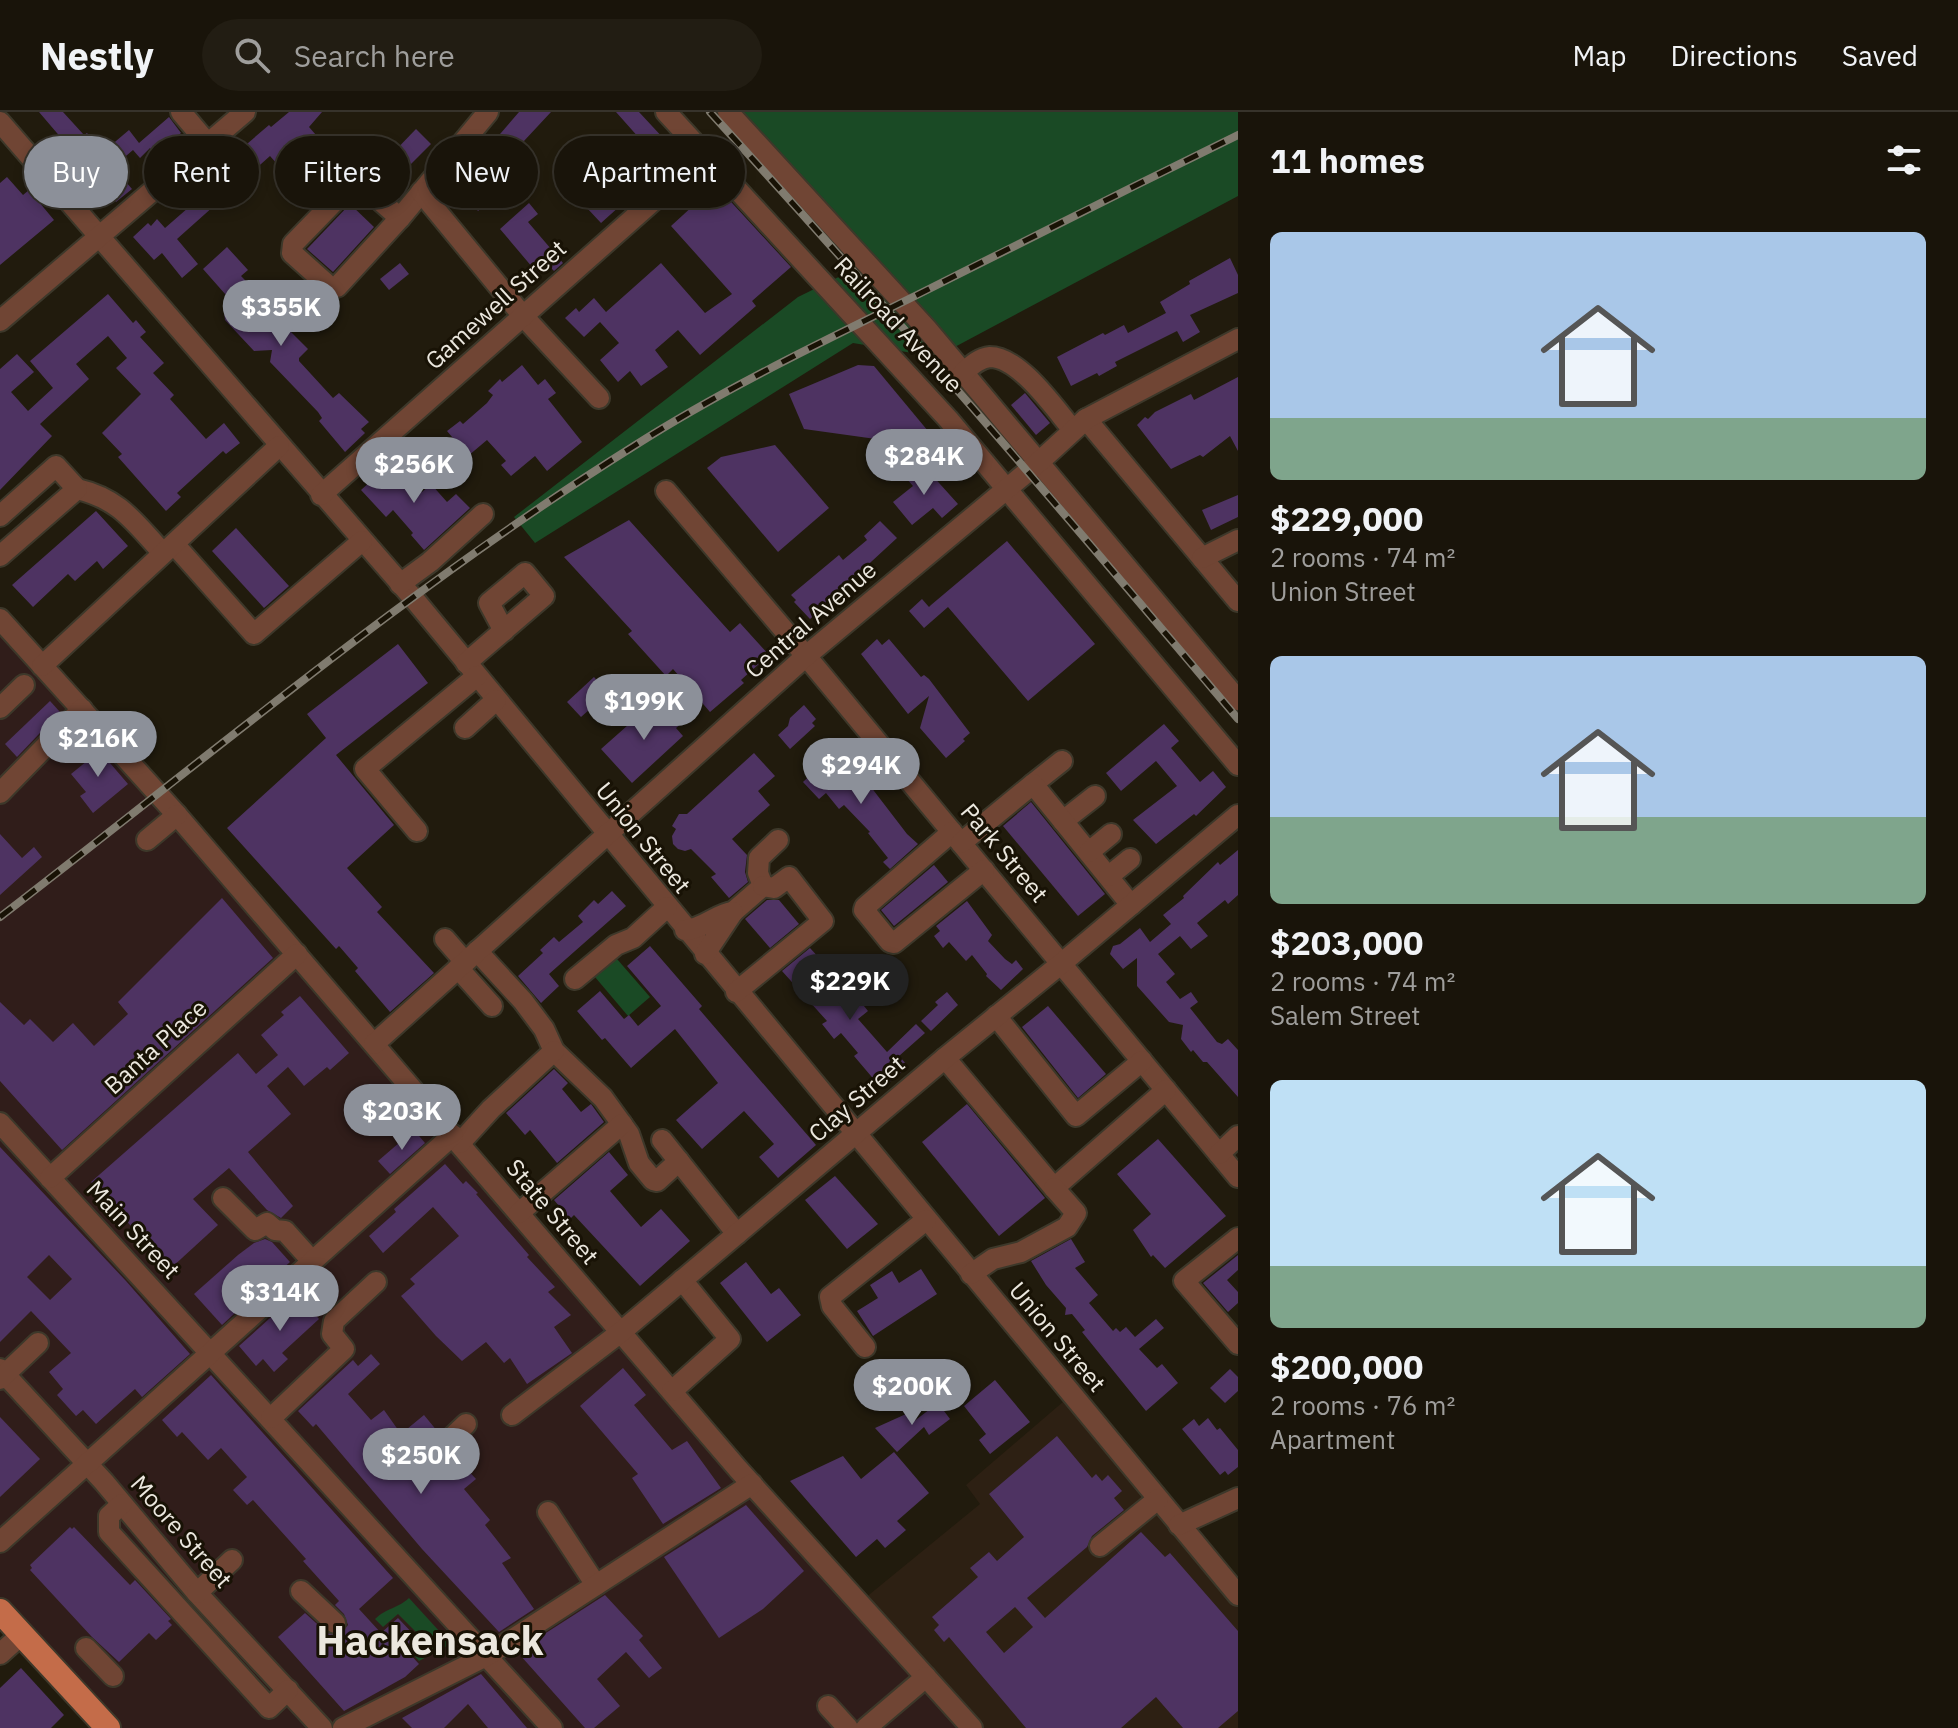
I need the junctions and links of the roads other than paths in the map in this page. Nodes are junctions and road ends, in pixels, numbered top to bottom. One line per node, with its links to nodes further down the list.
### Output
1 (181, 112): 7 (street)
2 (245, 112): 8 (street)
3 (488, 112): 10 (street)
4 (666, 112): 9 (street, Railroad Avenue)
5 (728, 112): 19 (street, Railroad Avenue)
6 (0, 122): 15 (street, Union Street)
7 (201, 136)
8 (217, 136)
9 (689, 136)
10 (421, 192): 14 (street); 16 (street)
11 (745, 197): 25 (street, Railroad Avenue)
12 (144, 199): 15 (street)
13 (645, 208): 16 (street, Gamewell Street)
14 (400, 218): 14 (street)
15 (99, 237): 17 (street); 22 (street, Union Street)
16 (523, 316): 20 (street); 27 (street, Gamewell Street)
17 (0, 321)
18 (1238, 339): 21 (street, Central Avenue)
19 (963, 373): 21 (street); 23 (street, Railroad Avenue)
20 (599, 398)
21 (1079, 424): 23 (street, Central Avenue); 34 (street)
22 (279, 446): 27 (street, Union Street); 32 (street)
23 (1039, 462): 25 (street, Central Avenue); 44 (street, Railroad Avenue)
24 (77, 489): 29 (street); 32 (street); 33 (street)
25 (1006, 489): 39 (street, Central Avenue); 49 (street, Railroad Avenue)
26 (666, 491): 39 (street, Park Street)
27 (321, 495): 31 (street, Union Street)
28 (483, 514): 35 (street)
29 (0, 516)
30 (1238, 540): 34 (street)
31 (362, 541): 32 (street); 35 (street, Union Street)
32 (169, 548): 40 (street)
33 (0, 556)
34 (1202, 558): 36 (street)
35 (400, 584): 41 (street, Union Street)
36 (1238, 601)
37 (0, 619): 40 (street, State Street)
38 (504, 631): 41 (street)
39 (806, 656): 58 (street, Central Avenue); 59 (street, Park Street)
40 (42, 666): 46 (street, State Street)
41 (471, 670): 43 (street, Union Street); 56 (street)
42 (24, 685): 45 (street)
43 (496, 700): 47 (street); 58 (street, Union Street)
44 (1238, 700)
45 (0, 708)
46 (82, 709): 51 (street); 53 (street, State Street)
47 (465, 728)
48 (1062, 761): 50 (street)
49 (1238, 765)
50 (1033, 784): 55 (street); 59 (street)
51 (0, 793)
52 (1095, 796): 55 (street)
53 (177, 815): 60 (street); 72 (street, State Street)
54 (1238, 815): 67 (street, Clay Street)
55 (1063, 821): 62 (street)
56 (417, 831)
57 (1111, 834): 62 (street)
58 (606, 835): 68 (street, Union Street); 74 (street, Central Avenue)
59 (957, 837): 64 (street, Park Street); 64 (street)
60 (147, 840)
61 (778, 840): 66 (street)
62 (1089, 852): 65 (street)
63 (1130, 859): 65 (street)
64 (984, 870): 75 (street, Park Street)
65 (1109, 876): 67 (street)
66 (763, 886): 69 (street); 77 (street)
67 (1131, 905): 75 (street, Clay Street)
68 (667, 907): 70 (street, Union Street); 76 (street)
69 (733, 912): 70 (street); 73 (street)
70 (685, 930): 73 (street, Union Street)
71 (445, 939): 74 (street)
72 (297, 954): 80 (street, State Street); 94 (street, Banta Place)
73 (705, 954): 77 (street, Union Street)
74 (467, 960): 78 (street); 80 (street, Central Avenue); 81 (street)
75 (1062, 963): 79 (street, Clay Street); 83 (street, Park Street)
76 (575, 979)
77 (736, 992): 87 (street, Union Street)
78 (492, 1006)
79 (996, 1016): 82 (street, Clay Street); 83 (street)
80 (374, 1044): 89 (street, State Street)
81 (554, 1051): 86 (street); 89 (street)
82 (945, 1058): 87 (street, Clay Street); 95 (street)
83 (1142, 1061): 84 (street, Park Street)
84 (1166, 1090): 91 (street, Park Street); 95 (street)
85 (0, 1123): 94 (street, Main Street)
86 (622, 1124): 92 (street); 97 (street)
87 (855, 1136): 98 (street, Union Street); 99 (street, Clay Street)
88 (1238, 1136): 91 (street)
89 (456, 1139): 97 (street, State Street); 101 (street)
90 (662, 1140): 92 (street)
91 (1219, 1154): 93 (street, Park Street)
92 (679, 1161): 99 (street)
93 (1238, 1177)
94 (50, 1178): 109 (street, Main Street)
95 (1054, 1188): 102 (street)
96 (223, 1198): 101 (street)
97 (519, 1213): 105 (street, State Street)
98 (926, 1220): 102 (street, Union Street); 108 (street)
99 (737, 1234): 103 (street, Clay Street)
100 (1238, 1238): 107 (street)
101 (312, 1261): 109 (street)
102 (971, 1274): 119 (street, Union Street)
103 (682, 1280): 105 (street, Clay Street); 111 (street)
104 (376, 1282): 113 (street)
105 (621, 1332): 111 (street, State Street); 112 (street, Clay Street)
106 (38, 1343): 110 (street)
107 (1238, 1344)
108 (865, 1347)
109 (211, 1352): 113 (street, Main Street); 116 (street)
110 (2, 1374): 116 (street, Moore Street)
111 (672, 1391): 117 (street, State Street)
112 (512, 1415)
113 (271, 1418): 135 (street, Main Street)
114 (466, 1424): 115 (street)
115 (420, 1459)
116 (87, 1463): 120 (street, Moore Street); 123 (street)
117 (752, 1484): 126 (street); 137 (street, State Street)
118 (1238, 1498): 122 (street)
119 (1158, 1499): 122 (street, Union Street); 124 (street)
120 (122, 1504): 128 (street, Moore Street); 138 (street)
121 (548, 1512): 126 (street)
122 (1179, 1525): 129 (street, Union Street)
123 (0, 1542)
124 (1100, 1546)
125 (232, 1560): 128 (street)
126 (596, 1585): 135 (street)
127 (301, 1591): 131 (street)
128 (197, 1593): 138 (street, Moore Street)
129 (1238, 1595)
130 (0, 1611): 132 (main road)
131 (335, 1623)
132 (21, 1635): 134 (street); 141 (main road)
133 (86, 1648): 136 (street)
134 (0, 1654)
135 (488, 1655): 140 (street); 143 (street, Main Street)
136 (113, 1676)
137 (926, 1677): 145 (street); 146 (street, State Street)
138 (288, 1690): 142 (street, Moore Street)
139 (828, 1706): 144 (street)
140 (358, 1725)
141 (108, 1728)
142 (322, 1728)
143 (552, 1728)
144 (848, 1728)
145 (866, 1728)
146 (972, 1728)

